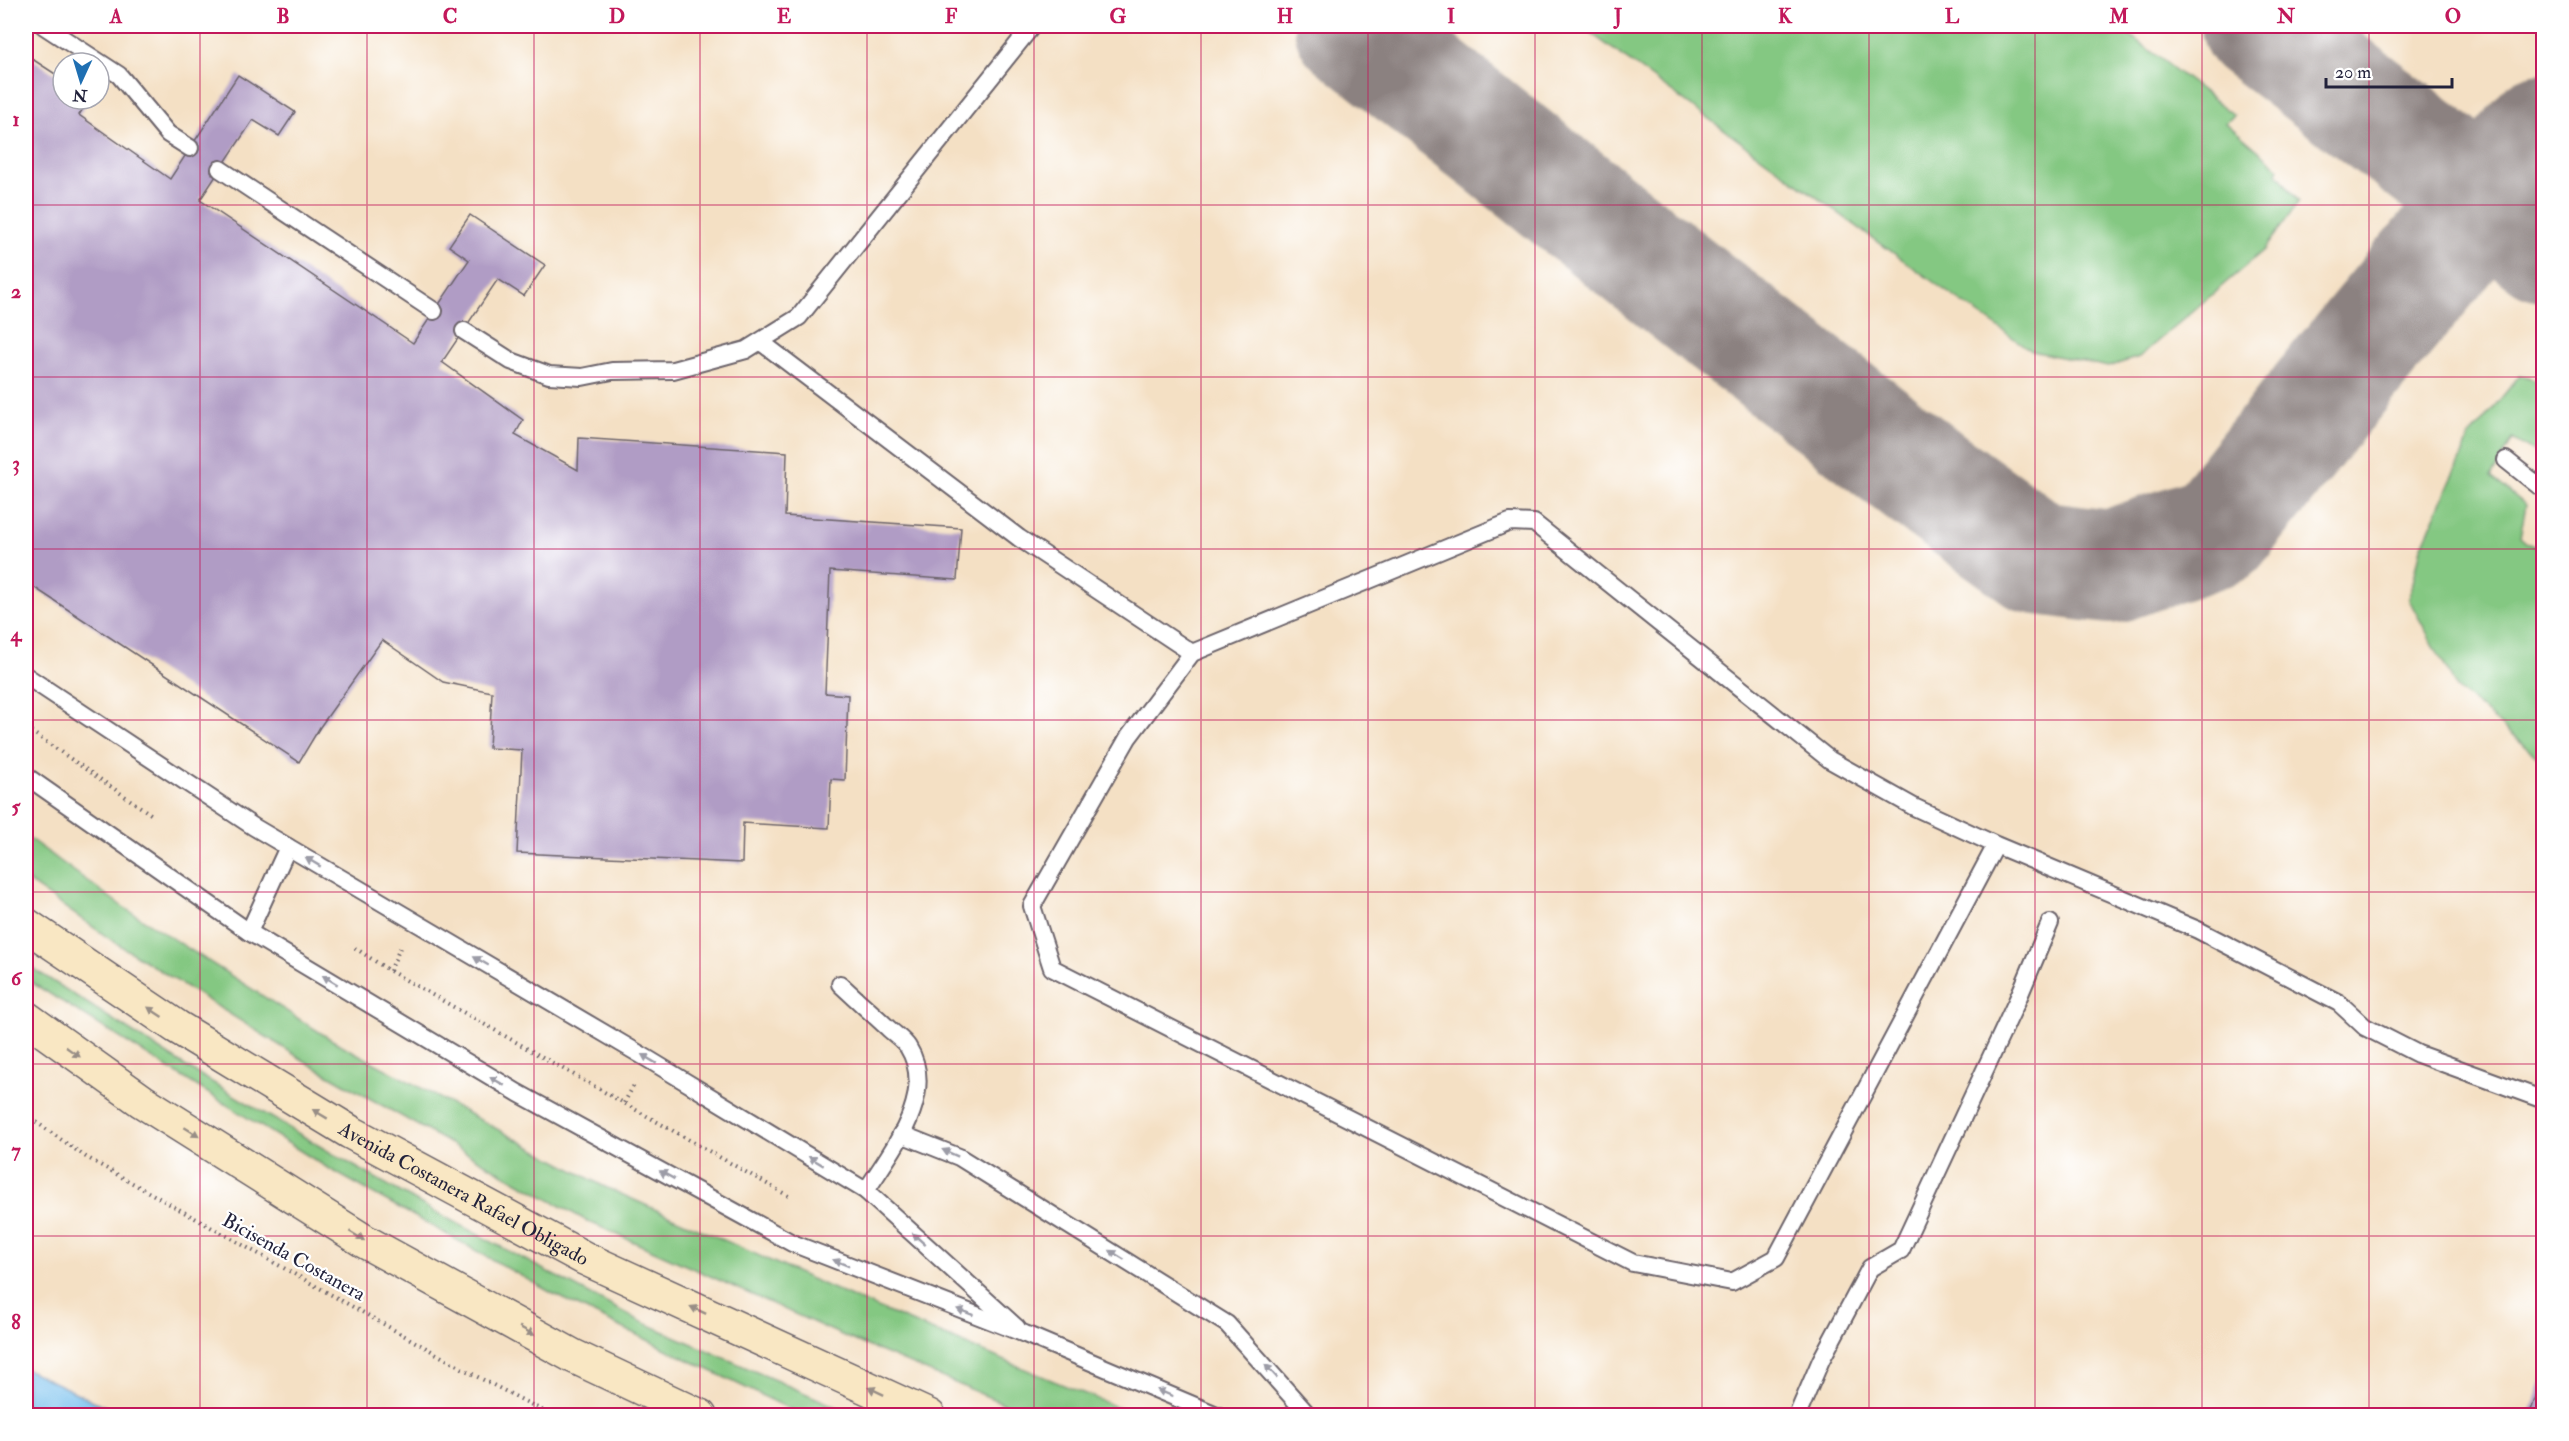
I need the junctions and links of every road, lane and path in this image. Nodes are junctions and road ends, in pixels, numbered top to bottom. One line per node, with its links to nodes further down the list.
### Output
1 (44, 26): 3 (lane)
2 (1032, 26): 7 (lane)
3 (190, 148)
4 (220, 169): 5 (lane)
5 (434, 311)
6 (464, 331): 7 (lane)
7 (761, 342): 10 (lane)
8 (2506, 460): 9 (lane)
9 (2544, 490)
10 (1192, 653): 15 (lane); 15 (lane)
11 (26, 676): 16 (lane)
12 (26, 728): 14 (path)
13 (26, 776): 19 (lane)
14 (152, 815)
15 (1996, 845): 23 (lane)
16 (288, 847): 19 (lane); 26 (lane, one-way to 16)
17 (2050, 923): 34 (lane)
18 (26, 926): 31 (main road, Avenida Costanera Rafael Obligado, one-way to 18)
19 (249, 932): 28 (lane, one-way to 19)
20 (355, 948): 27 (path)
21 (840, 984): 25 (lane)
22 (26, 1018): 30 (main road, one-way to 30)
23 (2544, 1100)
24 (26, 1115): 29 (path, Bicisenda Costanera)
25 (901, 1134): 26 (lane); 33 (lane, one-way to 25)
26 (866, 1191): 28 (lane, one-way to 26)
27 (792, 1198)
28 (1024, 1334): 32 (lane, one-way to 28)
29 (553, 1416)
30 (700, 1416)
31 (929, 1416)
32 (1219, 1416)
33 (1309, 1416)
34 (1797, 1416)

